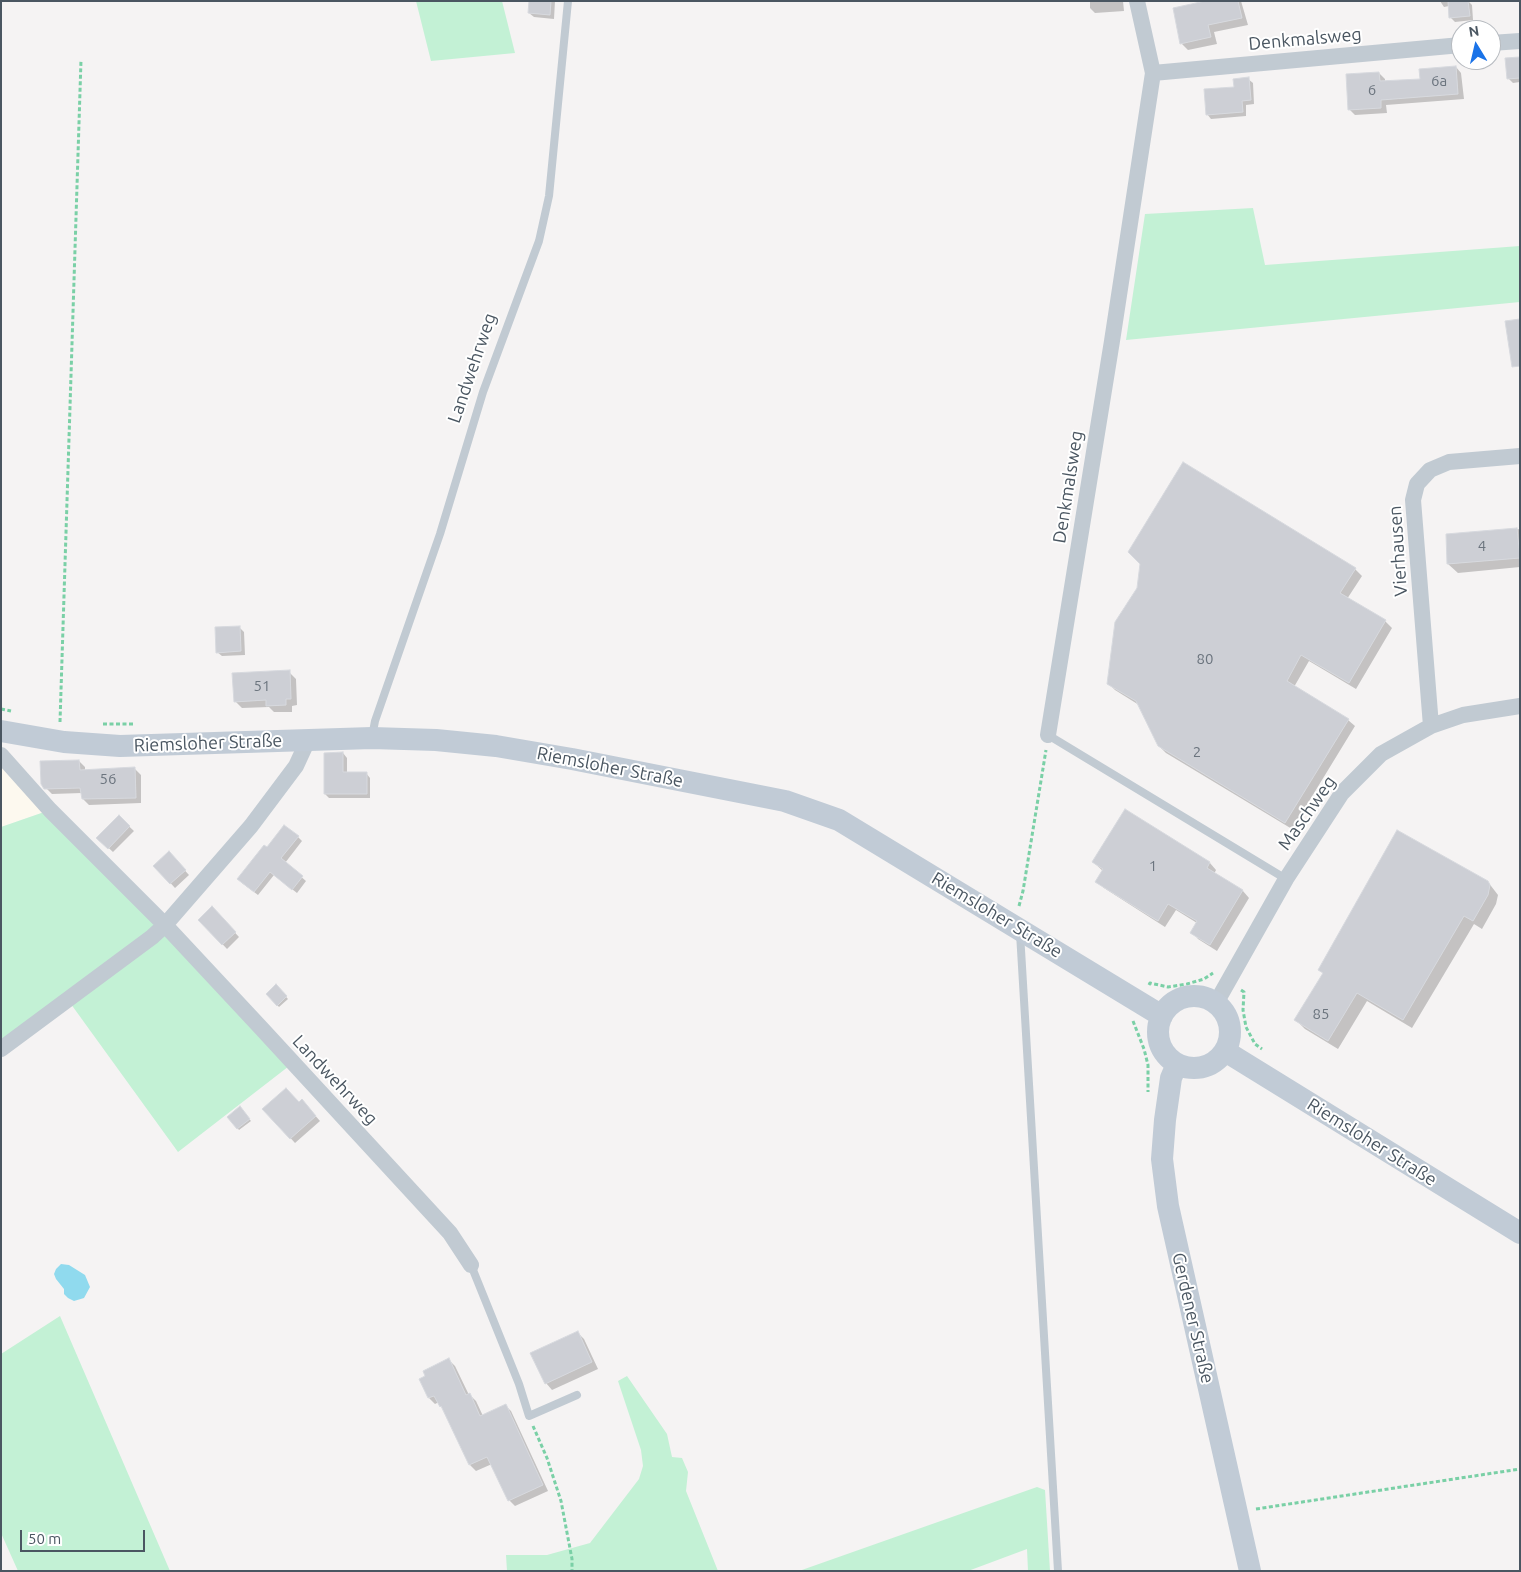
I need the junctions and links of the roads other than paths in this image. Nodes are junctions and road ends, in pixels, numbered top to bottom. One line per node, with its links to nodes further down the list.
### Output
1 (568, 1): 12 (lane, Landwehrweg)
2 (1137, 1): 6 (street, Denkmalsweg)
3 (1520, 40): 4 (street)
4 (1501, 42)
5 (1451, 46): 6 (street, Denkmalsweg)
6 (1153, 72): 11 (street, Denkmalsweg)
7 (1520, 456): 9 (street, Vierhausen)
8 (1520, 706): 9 (street, Maschweg)
9 (1431, 726): 15 (street, Maschweg)
10 (1, 731): 13 (main road, Riemsloher Straße)
11 (1048, 734): 15 (lane)
12 (372, 738): 13 (main road, Riemsloher Straße); 16 (main road, Riemsloher Straße)
13 (308, 740): 17 (street)
14 (1, 755): 17 (street, Landwehrweg)
15 (1286, 880): 18 (street, Maschweg)
16 (1019, 918): 19 (main road, Riemsloher Straße); 26 (lane)
17 (165, 925): 20 (street); 24 (street, Landwehrweg)
18 (1216, 1003): 19 (main road); 21 (main road)
19 (1162, 1016): 22 (main road)
20 (1, 1049)
21 (1225, 1050): 22 (main road); 23 (main road, Riemsloher Straße)
22 (1177, 1064): 27 (main road, Gerdener Straße)
23 (1520, 1233)
24 (471, 1265): 25 (lane)
25 (576, 1394)
26 (1058, 1571)
27 (1250, 1571)

